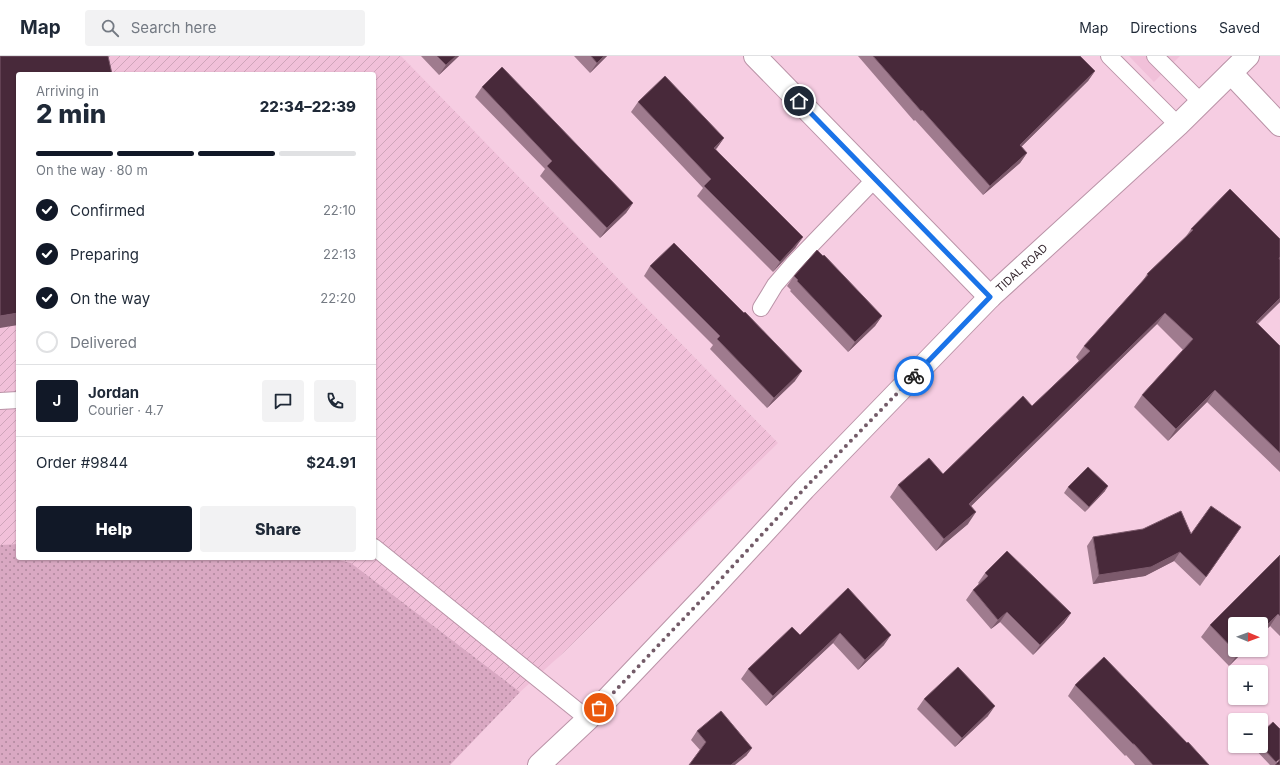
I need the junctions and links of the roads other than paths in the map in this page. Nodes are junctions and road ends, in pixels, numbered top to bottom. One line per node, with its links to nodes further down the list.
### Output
1 (755, 56): 9 (main road)
2 (1109, 56): 7 (lane)
3 (1155, 56): 6 (lane)
4 (1248, 56): 5 (main road, TIDAL ROAD)
5 (1231, 73): 6 (main road, TIDAL ROAD); 8 (main road)
6 (1201, 102): 7 (main road, TIDAL ROAD)
7 (1178, 125): 10 (main road, TIDAL ROAD)
8 (1280, 125)
9 (875, 179): 10 (main road); 11 (lane)
10 (990, 297): 15 (main road, TIDAL ROAD)
11 (761, 308)
12 (16, 400): 13 (lane)
13 (0, 401)
14 (376, 549): 15 (lane)
15 (588, 719): 16 (main road, TIDAL ROAD)
16 (538, 765)

